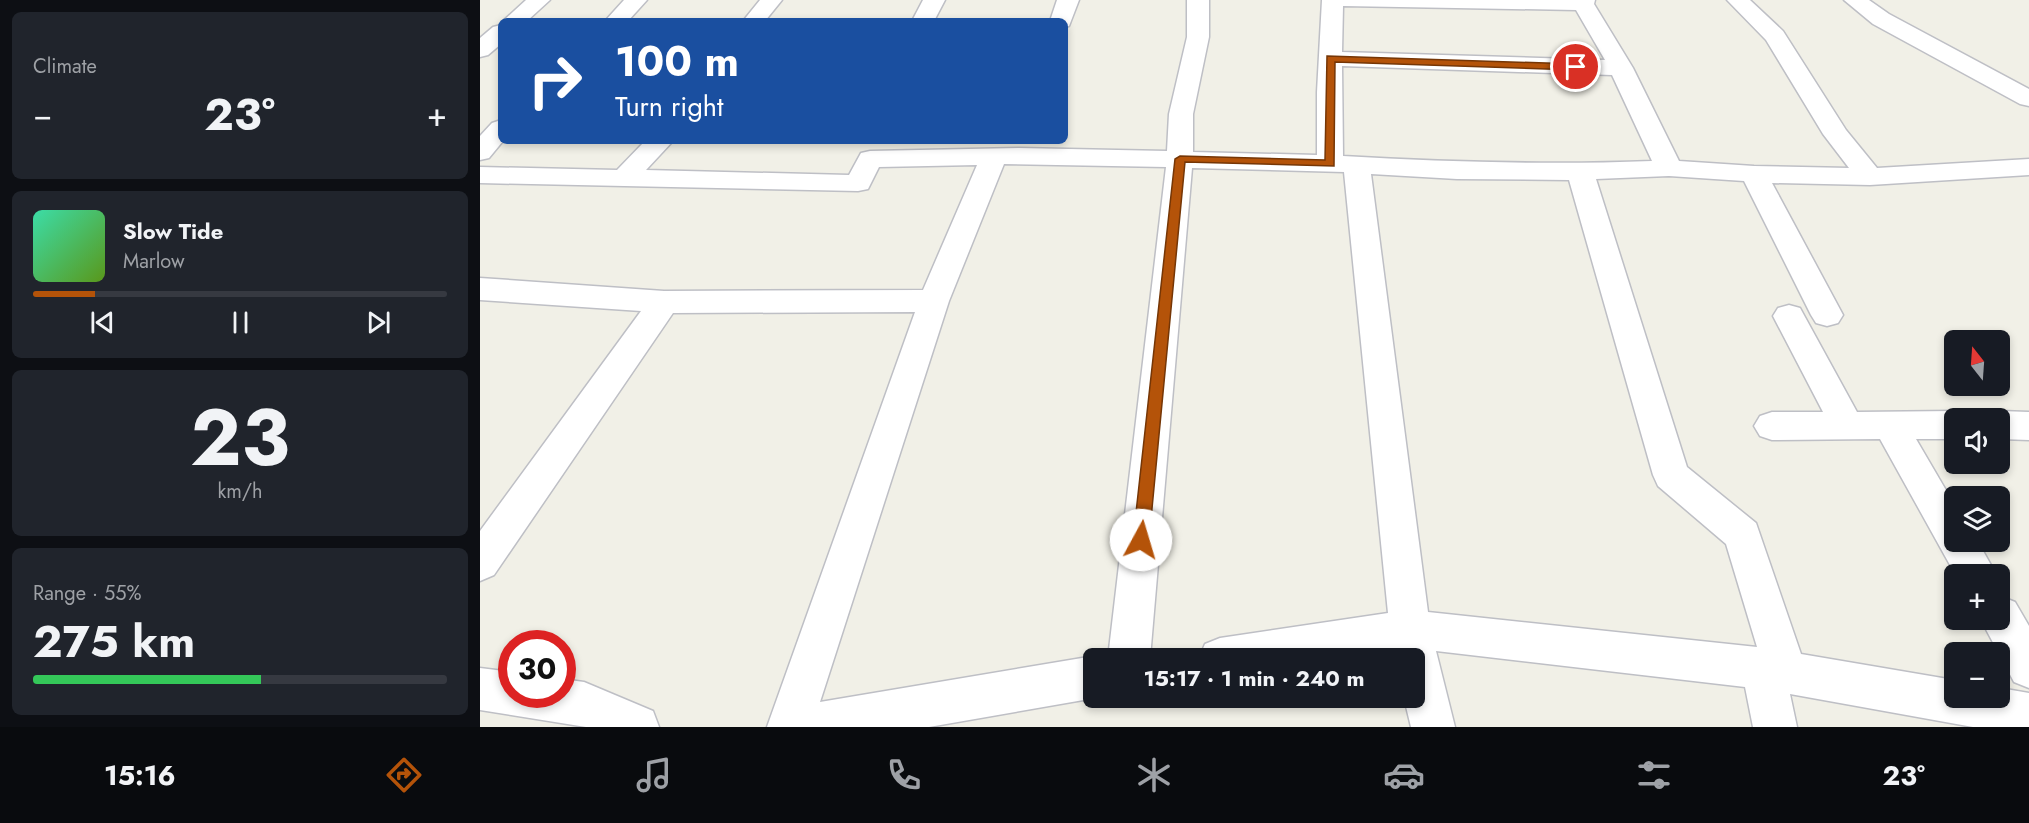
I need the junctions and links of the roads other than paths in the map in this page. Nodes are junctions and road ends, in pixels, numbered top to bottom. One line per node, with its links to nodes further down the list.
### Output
1 (539, 0): 13 (street)
2 (636, 0): 14 (street)
3 (771, 0): 15 (street)
4 (934, 0): 16 (street)
5 (1068, 0): 17 (street)
6 (1198, 0): 28 (street)
7 (1333, 0): 20 (street)
8 (1343, 0): 11 (street)
9 (1738, 0): 36 (street)
10 (1855, 0): 22 (street)
11 (1401, 1): 12 (street)
12 (1583, 2): 21 (street)
13 (518, 18)
14 (619, 18)
15 (756, 18)
16 (925, 18)
17 (1062, 18)
18 (498, 35): 19 (street)
19 (480, 50)
20 (1330, 58): 21 (street); 29 (street)
21 (1621, 68): 31 (street)
22 (2029, 99)
23 (498, 131): 27 (street)
24 (657, 144): 35 (street)
25 (872, 150): 26 (street); 35 (street)
26 (1012, 151): 28 (street); 38 (street)
27 (480, 152)
28 (1180, 159): 29 (street); 52 (street)
29 (1343, 164): 32 (street); 50 (street)
30 (2029, 167): 36 (street)
31 (1669, 168): 32 (street); 33 (street)
32 (1580, 172): 55 (street)
33 (1754, 174): 36 (street); 40 (street)
34 (480, 175): 35 (street)
35 (625, 177)
36 (1870, 177)
37 (483, 293): 39 (street)
38 (934, 301): 39 (street); 63 (street)
39 (664, 302): 49 (street)
40 (1827, 315)
41 (1789, 316): 47 (street)
42 (1944, 425): 45 (street)
43 (2010, 425): 46 (street)
44 (1772, 426): 47 (street)
45 (1890, 426): 47 (street); 48 (street)
46 (2029, 426)
47 (1848, 427)
48 (1944, 520)
49 (480, 563)
50 (1410, 629): 53 (street); 55 (street); 65 (street)
51 (2008, 630): 54 (street)
52 (1130, 648)
53 (1286, 648)
54 (2029, 667)
55 (1774, 670): 60 (street); 66 (street)
56 (1083, 679): 61 (street)
57 (480, 689): 58 (street)
58 (498, 692)
59 (576, 703): 62 (street)
60 (2029, 715)
61 (868, 722): 64 (street)
62 (637, 727)
63 (789, 727)
64 (802, 727)
65 (1432, 727)
66 (1775, 727)

